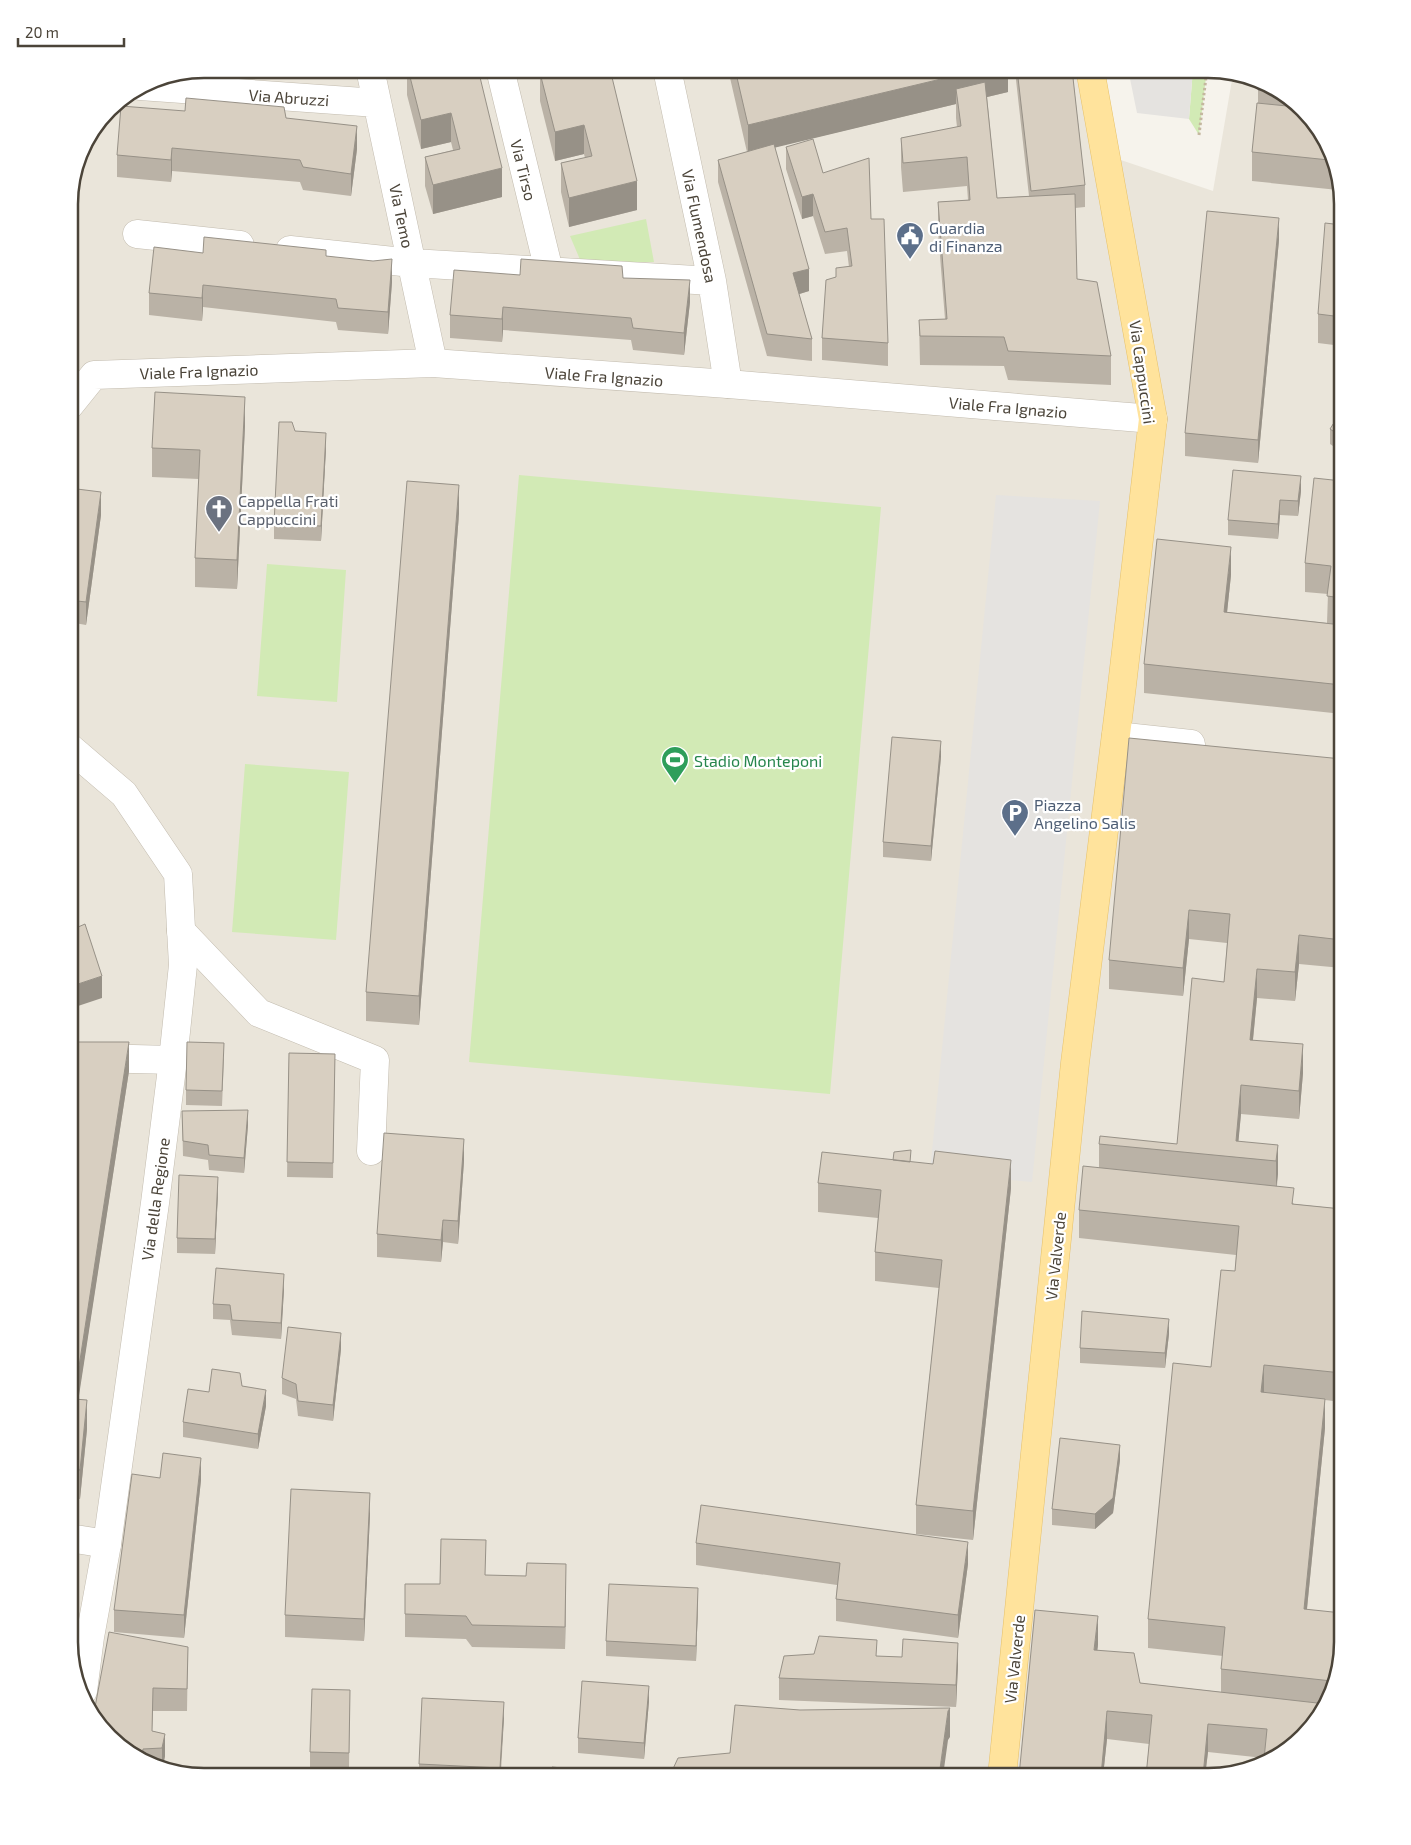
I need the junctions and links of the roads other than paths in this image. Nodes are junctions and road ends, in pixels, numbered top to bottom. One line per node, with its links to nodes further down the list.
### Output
1 (372, 78): 6 (street, Via Temo)
2 (502, 78): 9 (street, Via Tirso)
3 (669, 78): 10 (street, Via Flumendosa)
4 (1092, 78): 14 (main road, Via Cappuccini)
5 (155, 87): 6 (street, Via Abruzzi)
6 (377, 103): 8 (street, Via Temo)
7 (137, 234): 8 (street)
8 (412, 263): 9 (street); 11 (street, Via Temo)
9 (549, 271): 10 (street)
10 (712, 281): 12 (street, Via Flumendosa)
11 (433, 363): 12 (street, Viale Fra Ignazio); 13 (street, Viale Fra Ignazio)
12 (728, 384): 14 (street, Viale Fra Ignazio)
13 (78, 395)
14 (1153, 419): 15 (main road, Via Cappuccini)
15 (1116, 736): 16 (street); 25 (main road, Via Valverde)
16 (1215, 747)
17 (78, 755): 18 (street, Via della Regione)
18 (181, 931): 20 (street, Via della Regione); 21 (street)
19 (78, 1057): 20 (street)
20 (173, 1060): 23 (street, Via della Regione)
21 (371, 1151)
22 (78, 1539): 23 (street)
23 (107, 1544): 24 (street, Via della Regione)
24 (85, 1683)
25 (1003, 1768)

